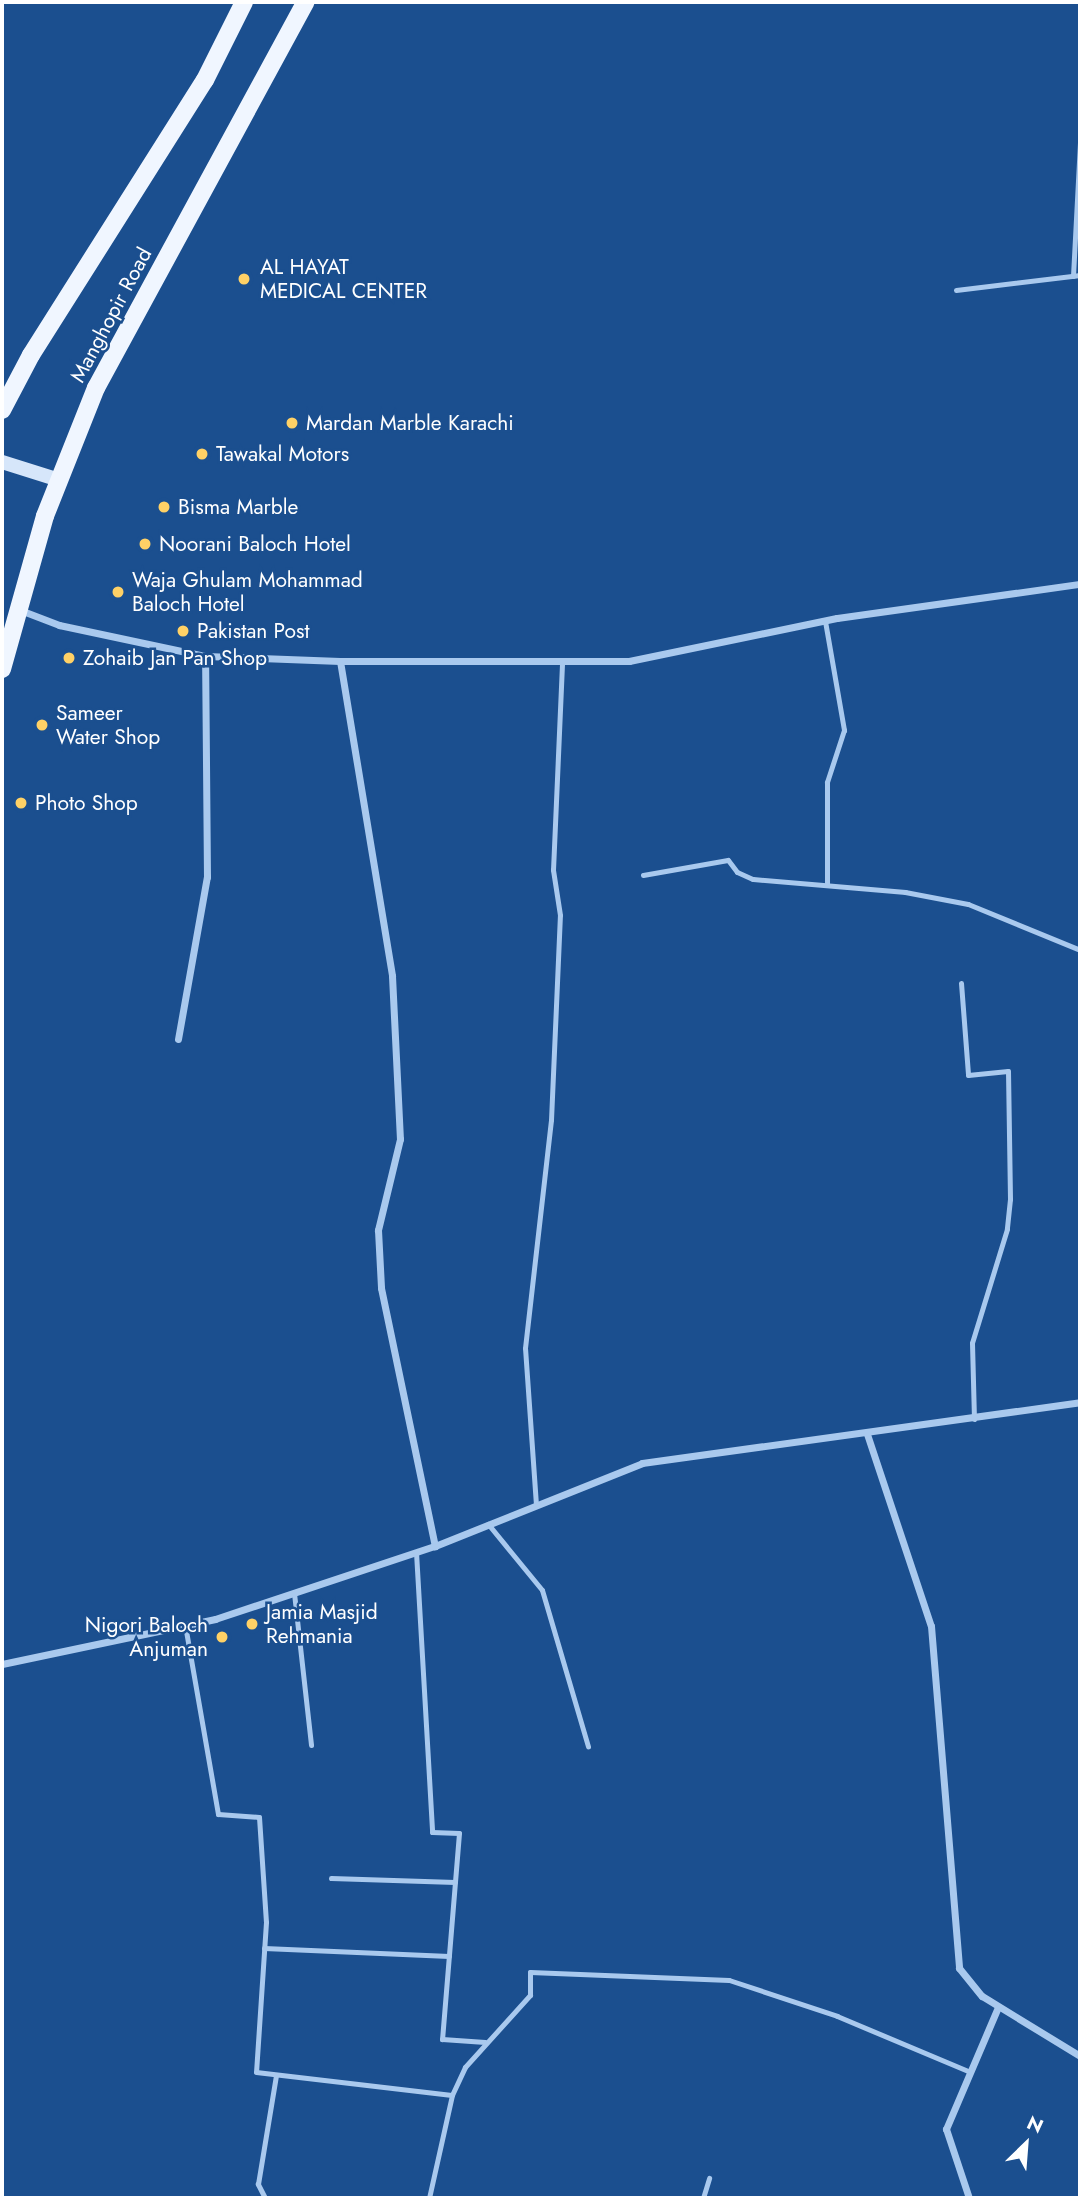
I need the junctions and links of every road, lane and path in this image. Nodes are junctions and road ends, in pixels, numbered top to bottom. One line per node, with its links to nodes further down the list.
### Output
1 (244, 2): 6 (main road, Manghopir Road)
2 (306, 2): 8 (main road, Manghopir Road)
3 (1080, 141): 4 (lane)
4 (1077, 276): 5 (lane)
5 (956, 290)
6 (2, 410)
7 (2, 462): 8 (main road)
8 (59, 480): 10 (main road, Manghopir Road)
9 (1080, 584): 11 (street)
10 (16, 609): 12 (street); 15 (main road, Manghopir Road)
11 (825, 621): 14 (street); 17 (lane)
12 (205, 656): 13 (street); 20 (street)
13 (340, 661): 14 (street); 26 (street)
14 (562, 661): 24 (lane)
15 (2, 670)
16 (643, 875): 17 (lane)
17 (827, 885): 18 (lane)
18 (1080, 950)
19 (961, 983): 22 (lane)
20 (178, 1039)
21 (1080, 1402): 22 (street)
22 (974, 1419): 23 (street)
23 (867, 1434): 24 (street); 37 (street)
24 (536, 1505): 25 (street)
25 (488, 1524): 26 (street); 32 (lane)
26 (435, 1546): 27 (street)
27 (416, 1552): 28 (street); 34 (lane)
28 (294, 1593): 29 (street); 31 (lane)
29 (185, 1625): 30 (street); 35 (lane)
30 (2, 1664)
31 (311, 1745)
32 (588, 1746)
33 (331, 1878): 34 (lane)
34 (455, 1882): 36 (lane)
35 (264, 1948): 36 (lane); 41 (lane)
36 (449, 1956): 38 (lane)
37 (998, 2007): 39 (street); 40 (street)
38 (486, 2042): 40 (lane); 42 (lane)
39 (1080, 2056)
40 (970, 2072): 47 (street)
41 (276, 2074): 42 (lane); 44 (lane)
42 (452, 2095): 45 (lane)
43 (709, 2178): 46 (lane)
44 (265, 2198): 45 (lane)
45 (430, 2198)
46 (703, 2198)
47 (970, 2198)

